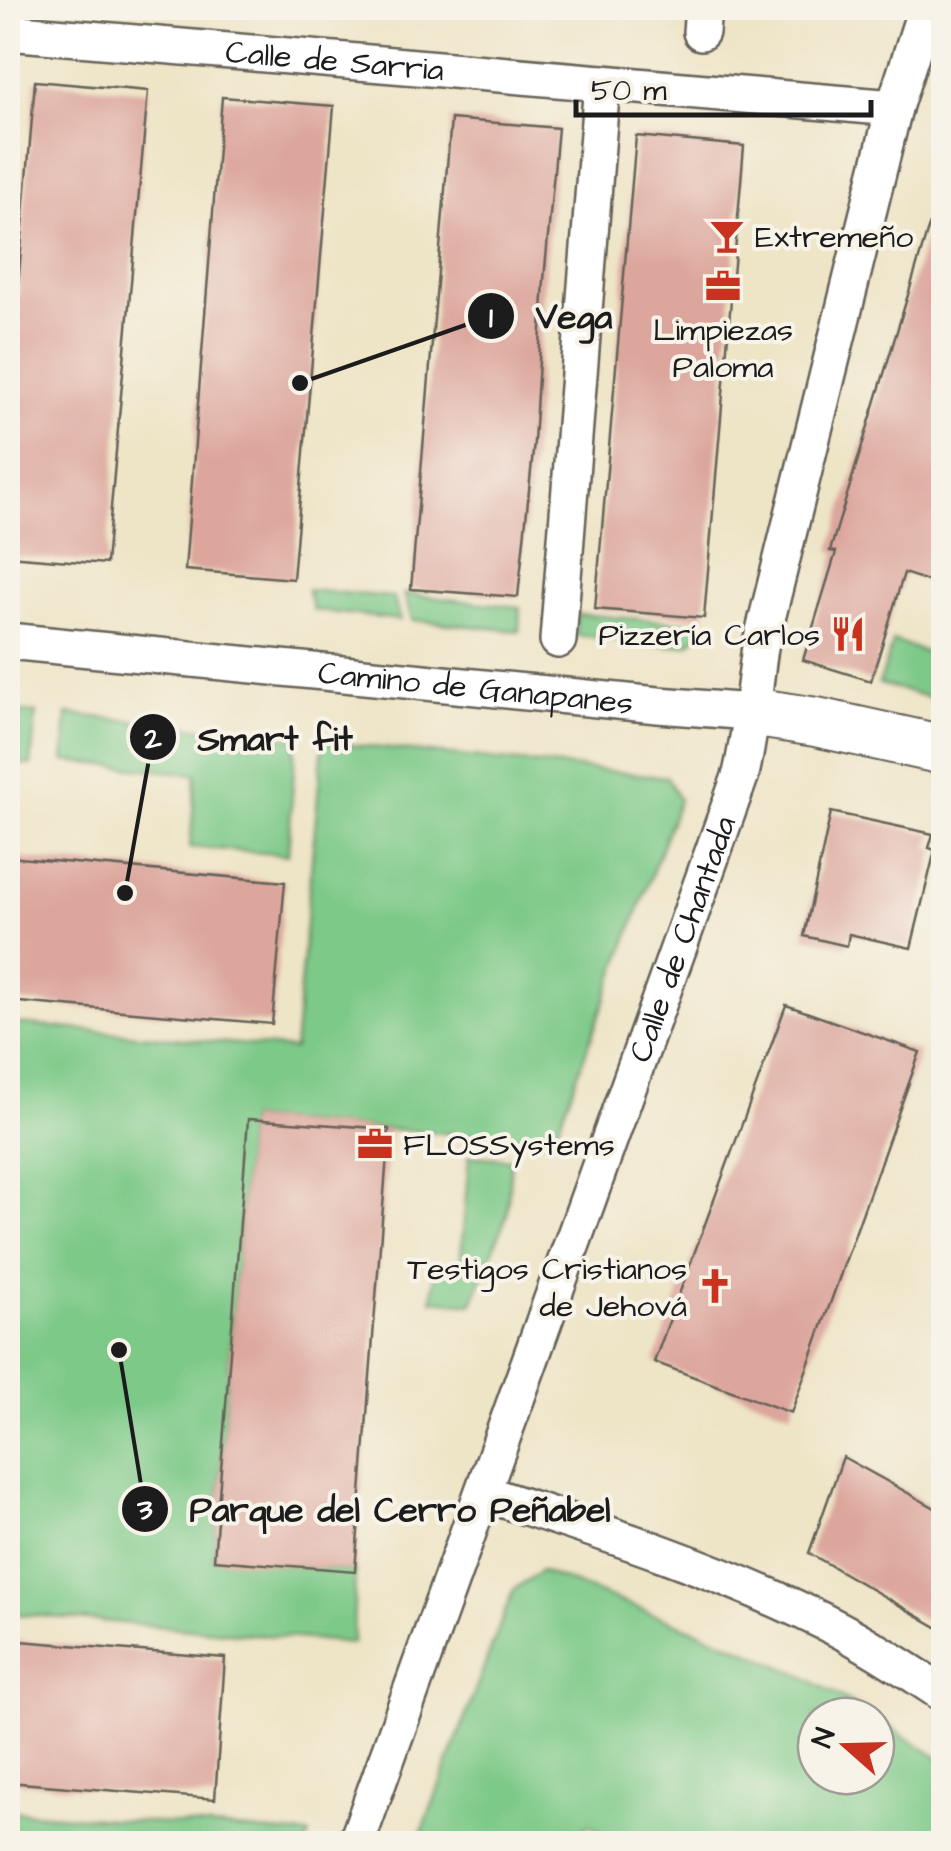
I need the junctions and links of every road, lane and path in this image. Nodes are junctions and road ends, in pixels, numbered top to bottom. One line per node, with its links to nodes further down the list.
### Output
1 (926, 8): 4 (street, Calle de Chantada)
2 (8, 32): 3 (street, Calle de Sarria)
3 (602, 83): 4 (street, Calle de Sarria); 5 (street)
4 (894, 108): 7 (street, Calle de Chantada)
5 (558, 640)
6 (8, 641): 7 (street, Camino de Ganapanes)
7 (750, 712): 8 (street, Camino de Ganapanes); 9 (street, Calle de Chantada)
8 (944, 750)
9 (483, 1492): 10 (street); 11 (street, Calle de Chantada)
10 (944, 1694)
11 (356, 1844)

